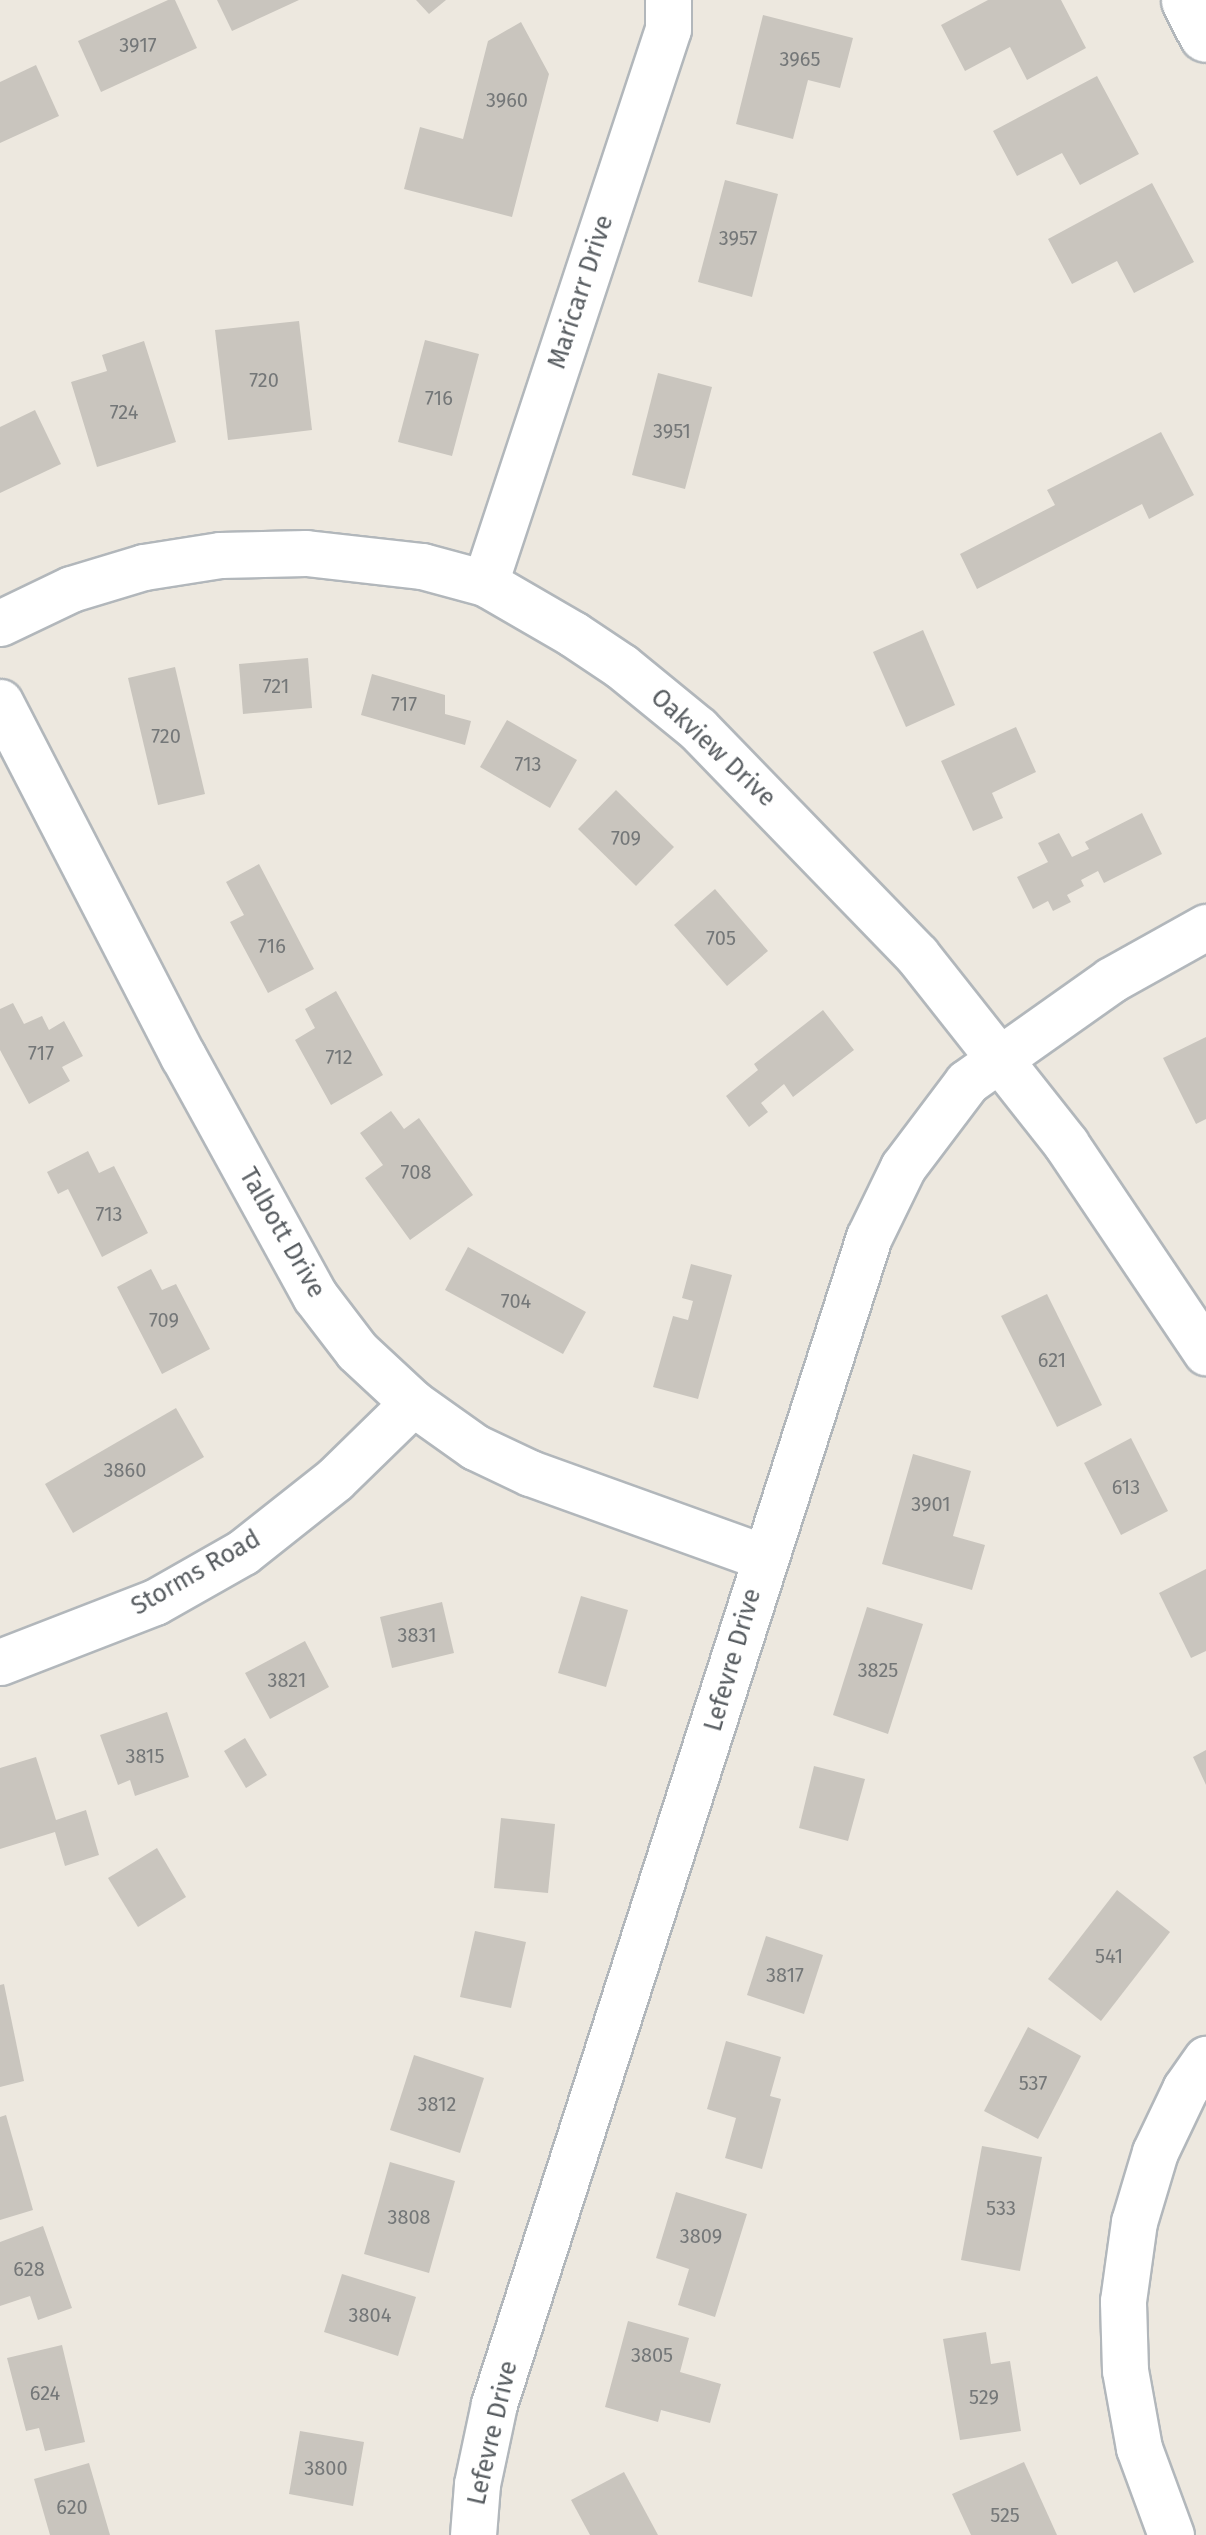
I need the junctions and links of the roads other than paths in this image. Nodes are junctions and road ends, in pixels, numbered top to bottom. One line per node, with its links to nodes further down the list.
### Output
1 (668, 0): 4 (street, Maricarr Drive)
2 (1188, 0): 3 (main road)
3 (1206, 34)
4 (485, 583): 5 (street, Oakview Drive); 8 (street, Oakview Drive)
5 (0, 623)
6 (0, 702): 10 (street, Talbott Drive)
7 (1206, 928): 8 (street, Lefevre Drive)
8 (999, 1057): 9 (street, Oakview Drive); 11 (street, Lefevre Drive)
9 (1206, 1352)
10 (413, 1403): 11 (street, Talbott Drive); 12 (street, Storms Road)
11 (763, 1557): 14 (street, Lefevre Drive)
12 (0, 1662)
13 (1206, 2058): 15 (street)
14 (473, 2535)
15 (1171, 2535)

